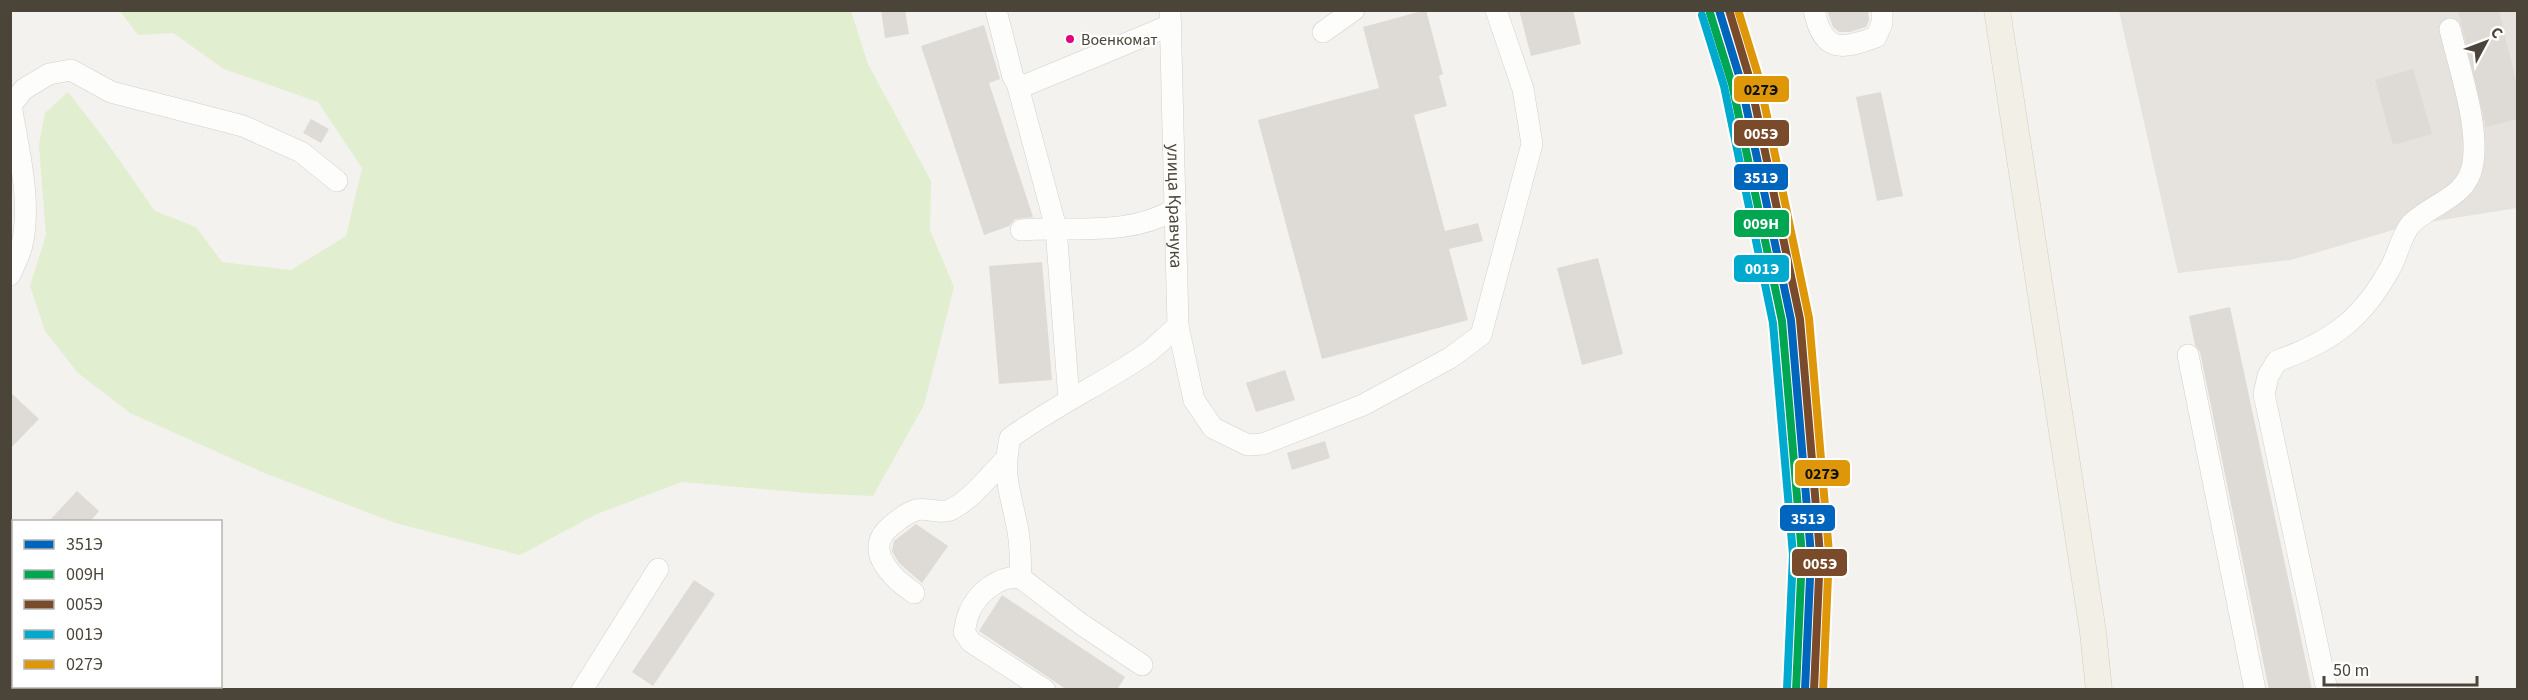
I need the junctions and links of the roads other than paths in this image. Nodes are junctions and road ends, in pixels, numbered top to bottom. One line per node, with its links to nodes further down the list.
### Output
1 (996, 10): 10 (lane)
2 (1354, 10): 9 (lane)
3 (1496, 10): 16 (lane, улица Кравчука)
4 (1814, 10): 5 (lane)
5 (1882, 10)
6 (1996, 10): 26 (main road)
7 (1170, 18): 10 (lane); 12 (lane, улица Кравчука)
8 (2450, 29): 28 (lane)
9 (1323, 32)
10 (1017, 83): 13 (lane)
11 (337, 181): 15 (lane)
12 (1175, 209): 13 (lane); 16 (lane, улица Кравчука)
13 (1056, 228): 14 (lane); 18 (lane)
14 (1021, 230)
15 (10, 275)
16 (1178, 326): 18 (lane)
17 (2188, 355): 27 (lane)
18 (1069, 400): 19 (lane)
19 (1006, 459): 21 (lane); 22 (lane)
20 (658, 569): 24 (lane)
21 (1021, 579): 23 (lane); 25 (lane)
22 (914, 593)
23 (1142, 665)
24 (582, 690)
25 (1045, 690)
26 (2099, 690)
27 (2255, 690)
28 (2327, 690)

